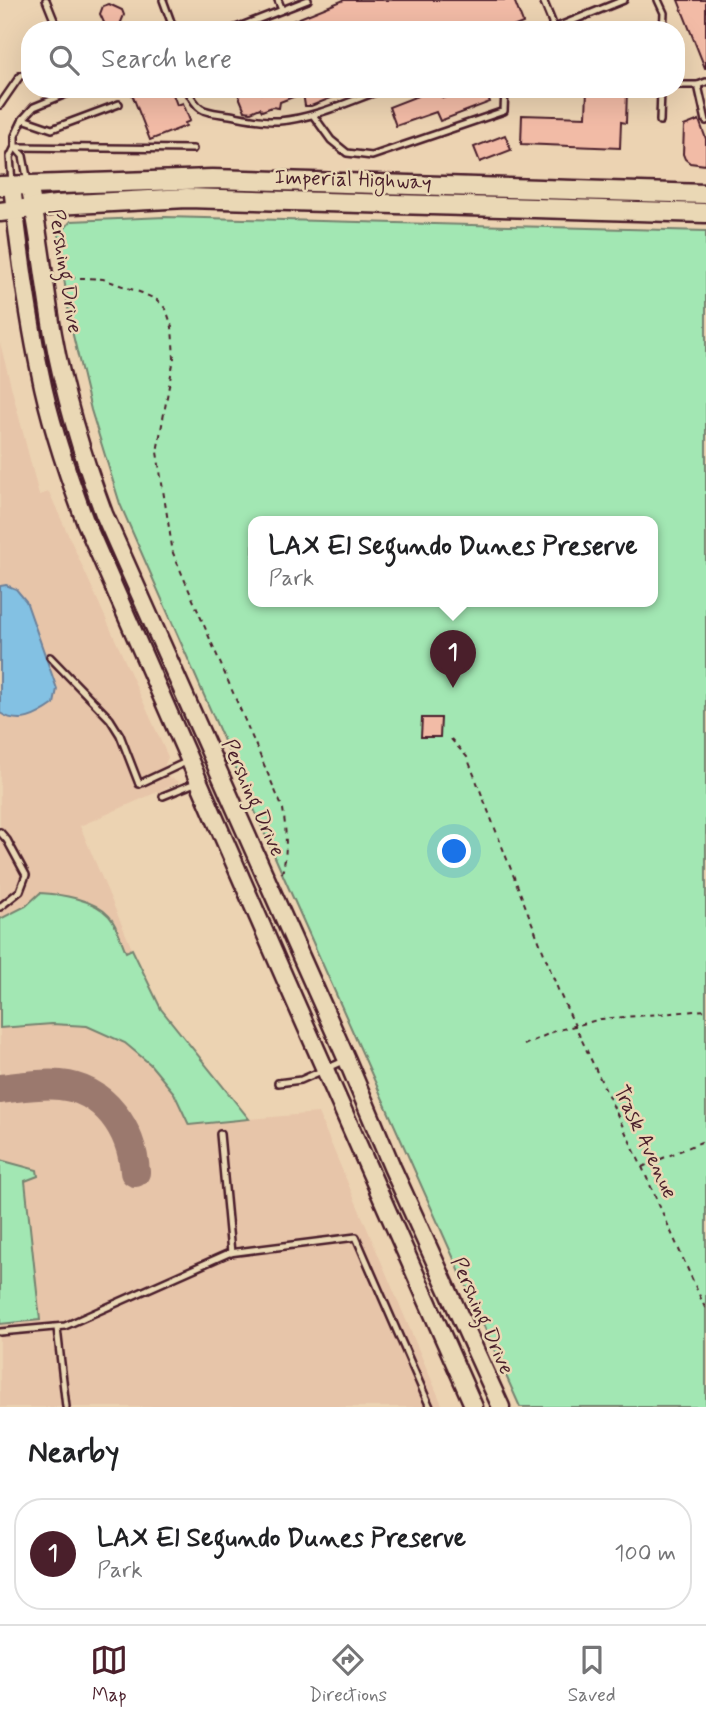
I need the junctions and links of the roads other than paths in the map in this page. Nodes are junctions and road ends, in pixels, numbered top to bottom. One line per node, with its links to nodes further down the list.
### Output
1 (46, 0): 9 (lane)
2 (163, 0): 10 (lane)
3 (278, 0): 8 (lane)
4 (308, 0): 8 (lane)
5 (542, 0): 12 (lane)
6 (624, 0): 13 (lane)
7 (658, 0): 14 (lane)
8 (282, 10): 11 (lane)
9 (54, 21)
10 (171, 21)
11 (254, 21)
12 (552, 21)
13 (572, 21)
14 (664, 21)
15 (21, 76): 25 (lane)
16 (706, 82): 18 (lane)
17 (685, 85): 18 (lane)
18 (698, 85): 29 (lane)
19 (56, 98): 27 (lane)
20 (192, 98): 26 (lane)
21 (359, 98): 26 (lane)
22 (505, 98): 26 (lane)
23 (661, 98): 28 (lane)
24 (119, 104): 27 (lane)
25 (0, 105)
26 (313, 115)
27 (23, 119): 30 (lane)
28 (660, 121)
29 (706, 121)
30 (15, 147): 31 (lane); 32 (lane); 32 (lane)
31 (193, 149)
32 (14, 186): 33 (main road, Imperial Highway); 34 (main road, Pershing Drive); 35 (main road, Pershing Drive)
33 (706, 194)
34 (34, 206): 35 (main road, Imperial Highway); 36 (main road, Imperial Highway); 43 (main road, Pershing Drive)
35 (8, 211): 38 (main road, Pershing Drive)
36 (706, 213)
37 (50, 657): 38 (lane)
38 (189, 761): 39 (main road, Pershing Drive)
39 (198, 782): 40 (lane); 44 (main road, Pershing Drive)
40 (163, 796)
41 (0, 832): 42 (lane)
42 (0, 907)
43 (346, 1060): 44 (lane); 53 (main road, Pershing Drive)
44 (324, 1069): 45 (lane); 52 (main road, Pershing Drive)
45 (278, 1083)
46 (220, 1134): 47 (lane)
47 (231, 1252): 48 (lane); 51 (lane)
48 (57, 1328): 49 (lane); 50 (lane)
49 (0, 1332)
50 (66, 1407)
51 (430, 1407)
52 (474, 1407)
53 (501, 1407)

